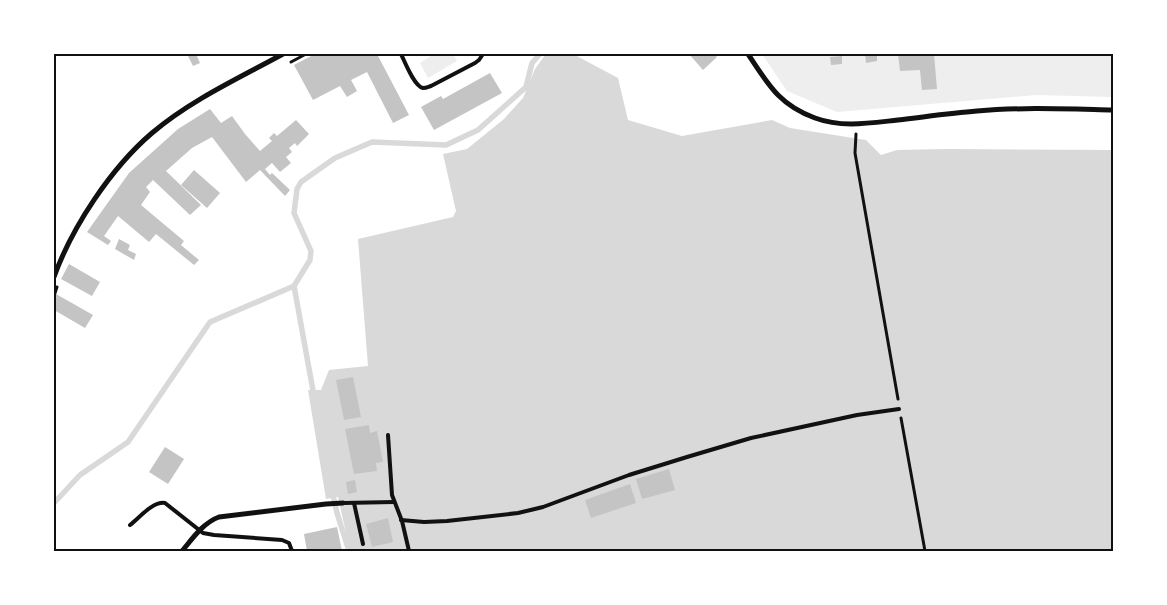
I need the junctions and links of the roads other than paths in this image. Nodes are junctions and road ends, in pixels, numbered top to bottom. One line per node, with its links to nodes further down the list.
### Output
1 (283, 54): 6 (street)
2 (401, 54): 3 (lane)
3 (483, 54)
4 (748, 54): 5 (street)
5 (1113, 110)
6 (57, 278)
7 (899, 409): 12 (lane)
8 (388, 435): 9 (lane)
9 (394, 502): 11 (lane); 12 (lane)
10 (343, 503): 11 (lane); 14 (street)
11 (354, 503): 15 (lane)
12 (401, 520): 18 (lane)
13 (130, 525): 14 (lane)
14 (199, 530): 16 (street); 17 (lane)
15 (363, 544)
16 (182, 551)
17 (292, 551)
18 (409, 551)

